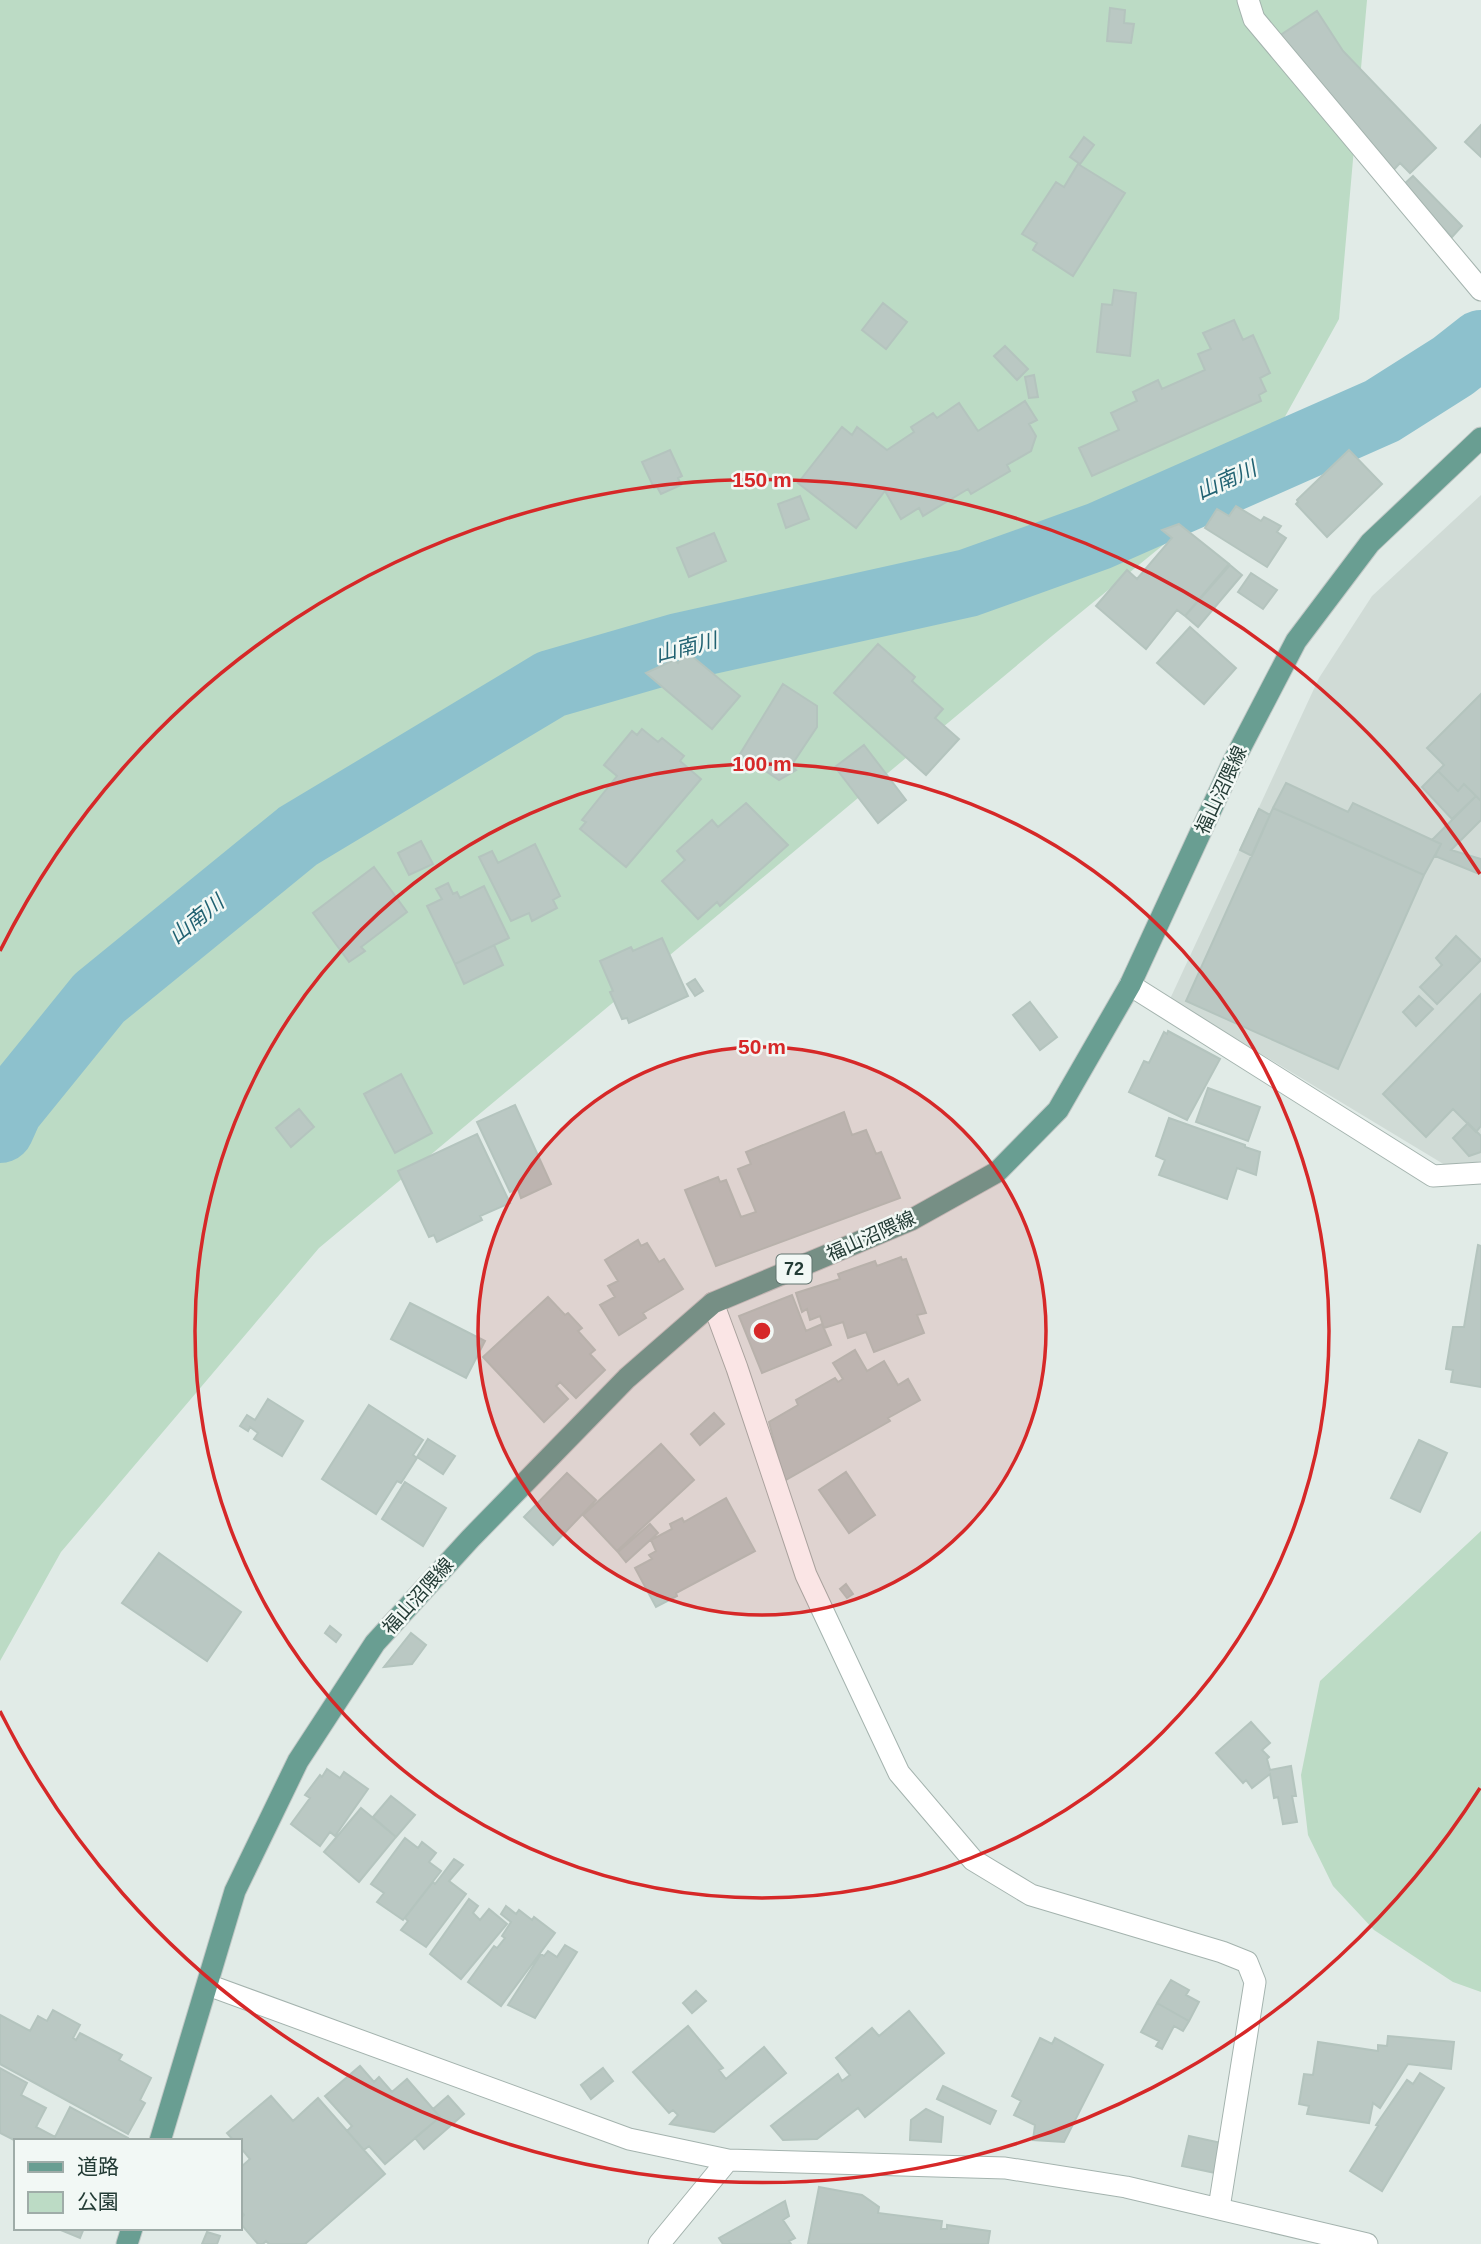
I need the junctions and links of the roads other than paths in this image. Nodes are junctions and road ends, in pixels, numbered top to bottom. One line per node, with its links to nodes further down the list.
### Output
1 (1248, 0): 2 (street)
2 (1481, 290)
3 (1481, 438): 4 (main road, 福山沼隈線 / 72)
4 (1130, 985): 5 (street); 6 (main road, 福山沼隈線 / 72)
5 (1481, 1173)
6 (713, 1303): 7 (main road, 福山沼隈線 / 72); 10 (street)
7 (208, 1985): 8 (main road, 福山沼隈線 / 72); 9 (street)
8 (161, 2139)
9 (728, 2160): 10 (street); 11 (street)
10 (1219, 2208): 12 (street)
11 (659, 2244)
12 (1367, 2244)

